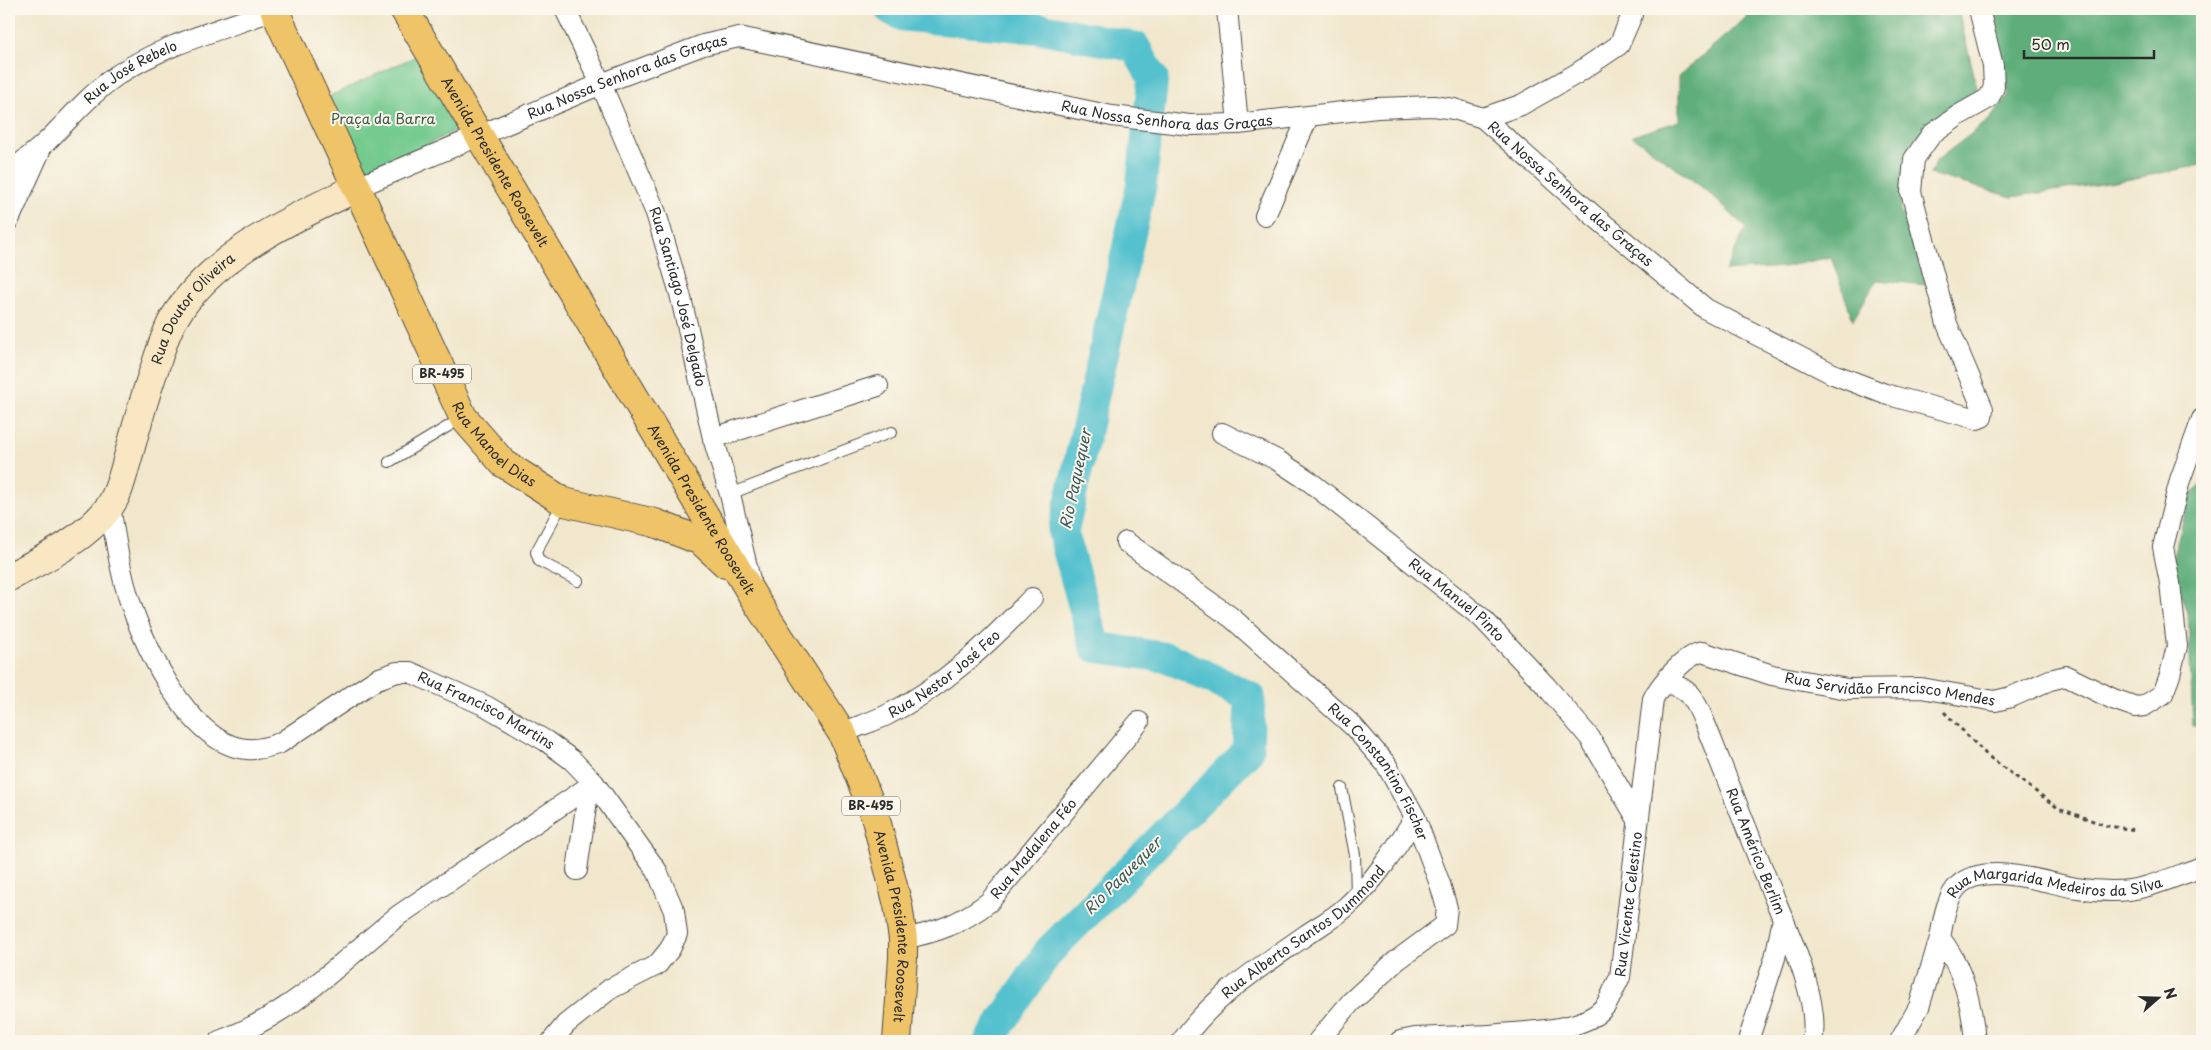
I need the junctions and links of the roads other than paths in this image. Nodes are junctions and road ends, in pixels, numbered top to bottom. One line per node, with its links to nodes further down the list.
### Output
1 (274, 9): 12 (street, Rua José Rebelo); 14 (main road, Rua Manoel Dias / BR-495)
2 (404, 9): 11 (main road, Avenida Presidente Roosevelt / BR-495)
3 (566, 9): 7 (street, Rua Santiago José Delgado)
4 (1227, 9): 10 (street)
5 (1632, 9): 9 (street)
6 (1979, 9): 9 (street, Rua Nossa Senhora das Graças)
7 (601, 84): 10 (street, Rua Nossa Senhora das Graças); 11 (street, Rua Nossa Senhora das Graças); 22 (street, Rua Santiago José Delgado)
8 (1308, 117): 9 (street, Rua Nossa Senhora das Graças); 10 (street, Rua Nossa Senhora das Graças); 15 (street)
9 (1483, 118)
10 (1238, 124)
11 (479, 134): 14 (street, Rua Doutor Oliveira); 24 (main road, Avenida Presidente Roosevelt / BR-495)
12 (43, 144): 13 (street, Rua José Rebelo); 16 (street)
13 (9, 173)
14 (358, 187): 18 (main road, Rua Manoel Dias / BR-495); 27 (main road, Rua Doutor Oliveira)
15 (1265, 216)
16 (9, 220)
17 (878, 386): 22 (street)
18 (463, 417): 23 (lane); 26 (main road, Rua Manoel Dias / BR-495)
19 (2202, 419): 34 (street, Rua Servidão Francisco Mendes)
20 (892, 432): 25 (lane)
21 (1222, 433): 40 (street, Rua Manuel Pinto)
22 (713, 438): 25 (street, Rua Santiago José Delgado)
23 (389, 462)
24 (686, 482): 28 (main road); 32 (main road, Avenida Presidente Roosevelt / BR-495)
25 (730, 494): 32 (street, Rua Santiago José Delgado)
26 (564, 502): 28 (main road, Rua Manoel Dias / BR-495); 31 (lane)
27 (110, 506): 30 (main road, Rua Doutor Oliveira); 37 (street, Rua Francisco Martins)
28 (655, 523): 32 (main road, Rua Manoel Dias / BR-495)
29 (1126, 542): 39 (street, Rua Constantino Fischer)
30 (9, 577)
31 (578, 581)
32 (754, 598): 36 (main road, Avenida Presidente Roosevelt / BR-495)
33 (1032, 598): 36 (street, Rua Nestor José Feo)
34 (1664, 684): 40 (street, Rua Vicente Celestino); 44 (street, Rua Américo Berlim)
35 (1139, 722): 46 (street, Rua Madalena Féo)
36 (842, 733): 46 (main road, Avenida Presidente Roosevelt / BR-495)
37 (591, 784): 42 (street); 48 (street); 49 (street, Rua Francisco Martins)
38 (1342, 788): 43 (lane)
39 (1415, 817): 43 (street, Rua Alberto Santos Dummond); 52 (street, Rua Constantino Fischer)
40 (1638, 820): 47 (street, Rua Vicente Celestino)
41 (2202, 867): 45 (street, Rua Margarida Medeiros da Silva)
42 (577, 870)
43 (1356, 897): 51 (street, Rua Alberto Santos Dummond)
44 (1783, 919): 54 (street); 55 (street, Rua Américo Berlim)
45 (1940, 938): 56 (street); 57 (street)
46 (903, 939): 50 (main road, Avenida Presidente Roosevelt / BR-495)
47 (1486, 1038): 53 (street, Rua Vicente Celestino)
48 (219, 1041)
49 (552, 1041)
50 (897, 1041)
51 (1182, 1041)
52 (1318, 1041)
53 (1400, 1041)
54 (1748, 1041)
55 (1812, 1041)
56 (1900, 1041)
57 (1975, 1041)

